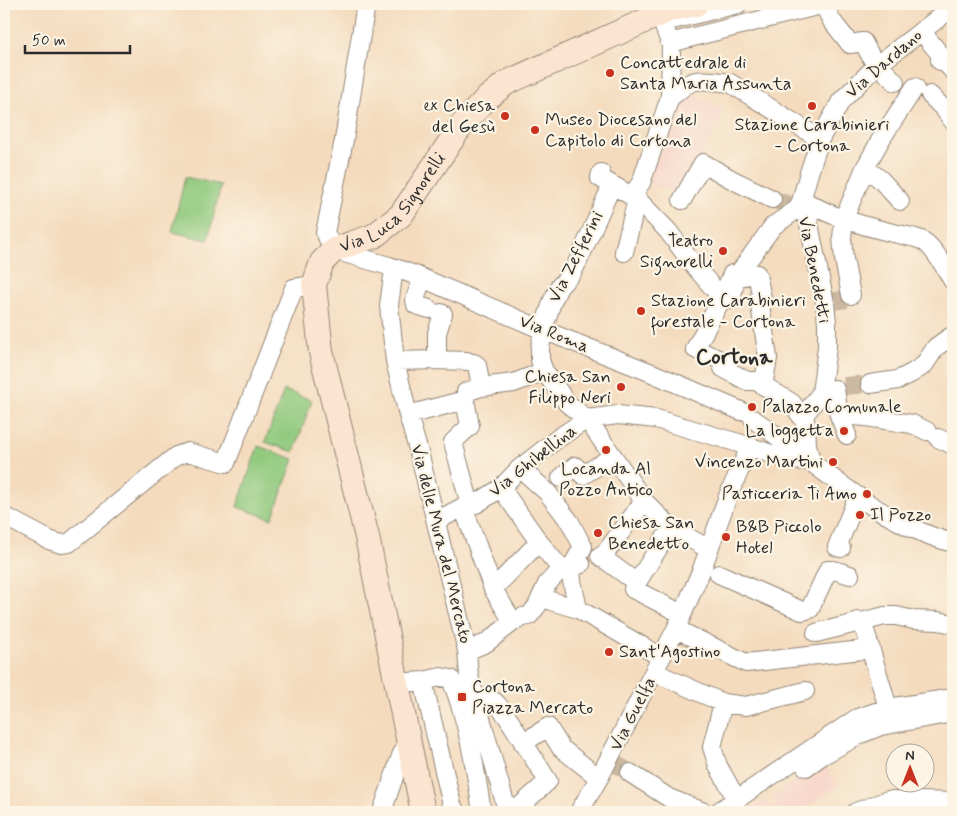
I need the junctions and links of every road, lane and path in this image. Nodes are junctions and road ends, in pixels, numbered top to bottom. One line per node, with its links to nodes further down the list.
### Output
1 (366, 4): 21 (street)
2 (696, 4): 21 (main road, Via Luca Signorelli)
3 (738, 4): 7 (street)
4 (824, 4): 7 (street); 8 (street)
5 (952, 6): 6 (street, Via Dardano)
6 (921, 30): 8 (street, Via Dardano); 9 (street)
7 (671, 45): 11 (street)
8 (877, 65): 10 (street); 13 (street, Via Dardano)
9 (953, 71)
10 (895, 82)
11 (670, 96): 13 (street); 15 (street)
12 (953, 121): 14 (street)
13 (820, 139): 19 (street, Via Dardano)
14 (865, 168): 18 (street); 20 (street)
15 (634, 198): 22 (street); 30 (street); 31 (street, Via Zefferini)
16 (772, 199): 17 (street)
17 (682, 200)
18 (900, 201)
19 (797, 205): 20 (street); 25 (street); 39 (street, Via Benedetti)
20 (844, 219): 23 (street); 29 (street)
21 (334, 250): 24 (street, Via Roma); 28 (main road, Via Luca Signorelli)
22 (624, 252)
23 (948, 263): 27 (street)
24 (394, 268): 26 (street, Via Roma); 34 (street, Via delle Mura del Mercato)
25 (736, 277): 30 (street); 36 (street)
26 (422, 278): 31 (street, Via Roma); 33 (street)
27 (953, 281)
28 (314, 285): 56 (street); 80 (main road, Via Luca Signorelli)
29 (851, 295)
30 (722, 298): 36 (street)
31 (543, 330): 35 (street, Via Zefferini); 49 (street, Via Roma)
32 (950, 337): 37 (street)
33 (437, 360): 34 (street); 38 (street)
34 (395, 361): 41 (street, Via delle Mura del Mercato)
35 (544, 371): 38 (street); 44 (street)
36 (756, 381): 43 (street)
37 (870, 384)
38 (481, 387): 40 (street)
39 (833, 389): 42 (street); 43 (street, Via Benedetti)
40 (465, 400): 41 (street); 55 (street)
41 (408, 415): 58 (street, Via delle Mura del Mercato)
42 (840, 415): 45 (street); 46 (street)
43 (802, 418): 49 (street)
44 (587, 419): 47 (street, Via Ghibellina); 48 (street); 50 (street, Via Ghibellina)
45 (847, 435)
46 (944, 440)
47 (750, 447): 49 (street, Via Ghibellina); 62 (street, Via Guelfa)
48 (612, 457): 51 (street); 54 (street)
49 (811, 461): 53 (street, Via Roma)
50 (520, 468): 51 (street); 52 (street, Via Ghibellina)
51 (552, 486): 64 (street)
52 (502, 488): 55 (street, Via Ghibellina); 59 (street)
53 (858, 496): 60 (street, Via Roma); 61 (street)
54 (644, 501): 57 (street); 63 (street)
55 (466, 506): 58 (street, Via Ghibellina); 68 (street)
56 (4, 516)
57 (671, 528): 62 (street); 67 (street)
58 (438, 530): 77 (street, Via delle Mura del Mercato)
59 (539, 542): 64 (street); 68 (street)
60 (953, 543)
61 (841, 548)
62 (708, 549): 65 (street, Via Guelfa)
63 (600, 556): 64 (street); 67 (street)
64 (566, 569): 70 (street); 73 (street)
65 (709, 571): 66 (street); 71 (street, Via Guelfa)
66 (850, 575)
67 (637, 583): 71 (street)
68 (493, 589): 73 (street)
69 (551, 601): 70 (street)
70 (578, 609): 78 (street)
71 (679, 621): 76 (street); 78 (street, Via Guelfa)
72 (858, 621): 74 (street); 75 (street); 76 (street)
73 (513, 622): 77 (street)
74 (953, 624)
75 (816, 633)
76 (871, 649): 85 (street)
77 (467, 651): 82 (street, Via delle Mura del Mercato)
78 (658, 664): 84 (street); 90 (street, Via Guelfa)
79 (423, 681): 80 (street); 96 (street); 97 (street)
80 (396, 682): 87 (main road, Via Luca Signorelli)
81 (805, 691): 84 (street)
82 (474, 695): 88 (street); 93 (street, Via delle Mura del Mercato)
83 (953, 698): 85 (street)
84 (723, 703): 92 (street)
85 (888, 708): 92 (street)
86 (947, 714): 92 (street)
87 (409, 740): 94 (street); 95 (main road, Via Luca Signorelli)
88 (523, 743): 90 (street); 93 (street)
89 (630, 773): 99 (street)
90 (599, 778): 98 (street, Via Guelfa)
91 (953, 802): 101 (street)
92 (738, 806): 100 (street)
93 (517, 811)
94 (382, 812)
95 (423, 812)
96 (456, 812)
97 (482, 812)
98 (579, 812)
99 (704, 812)
100 (718, 812)
101 (856, 812)

